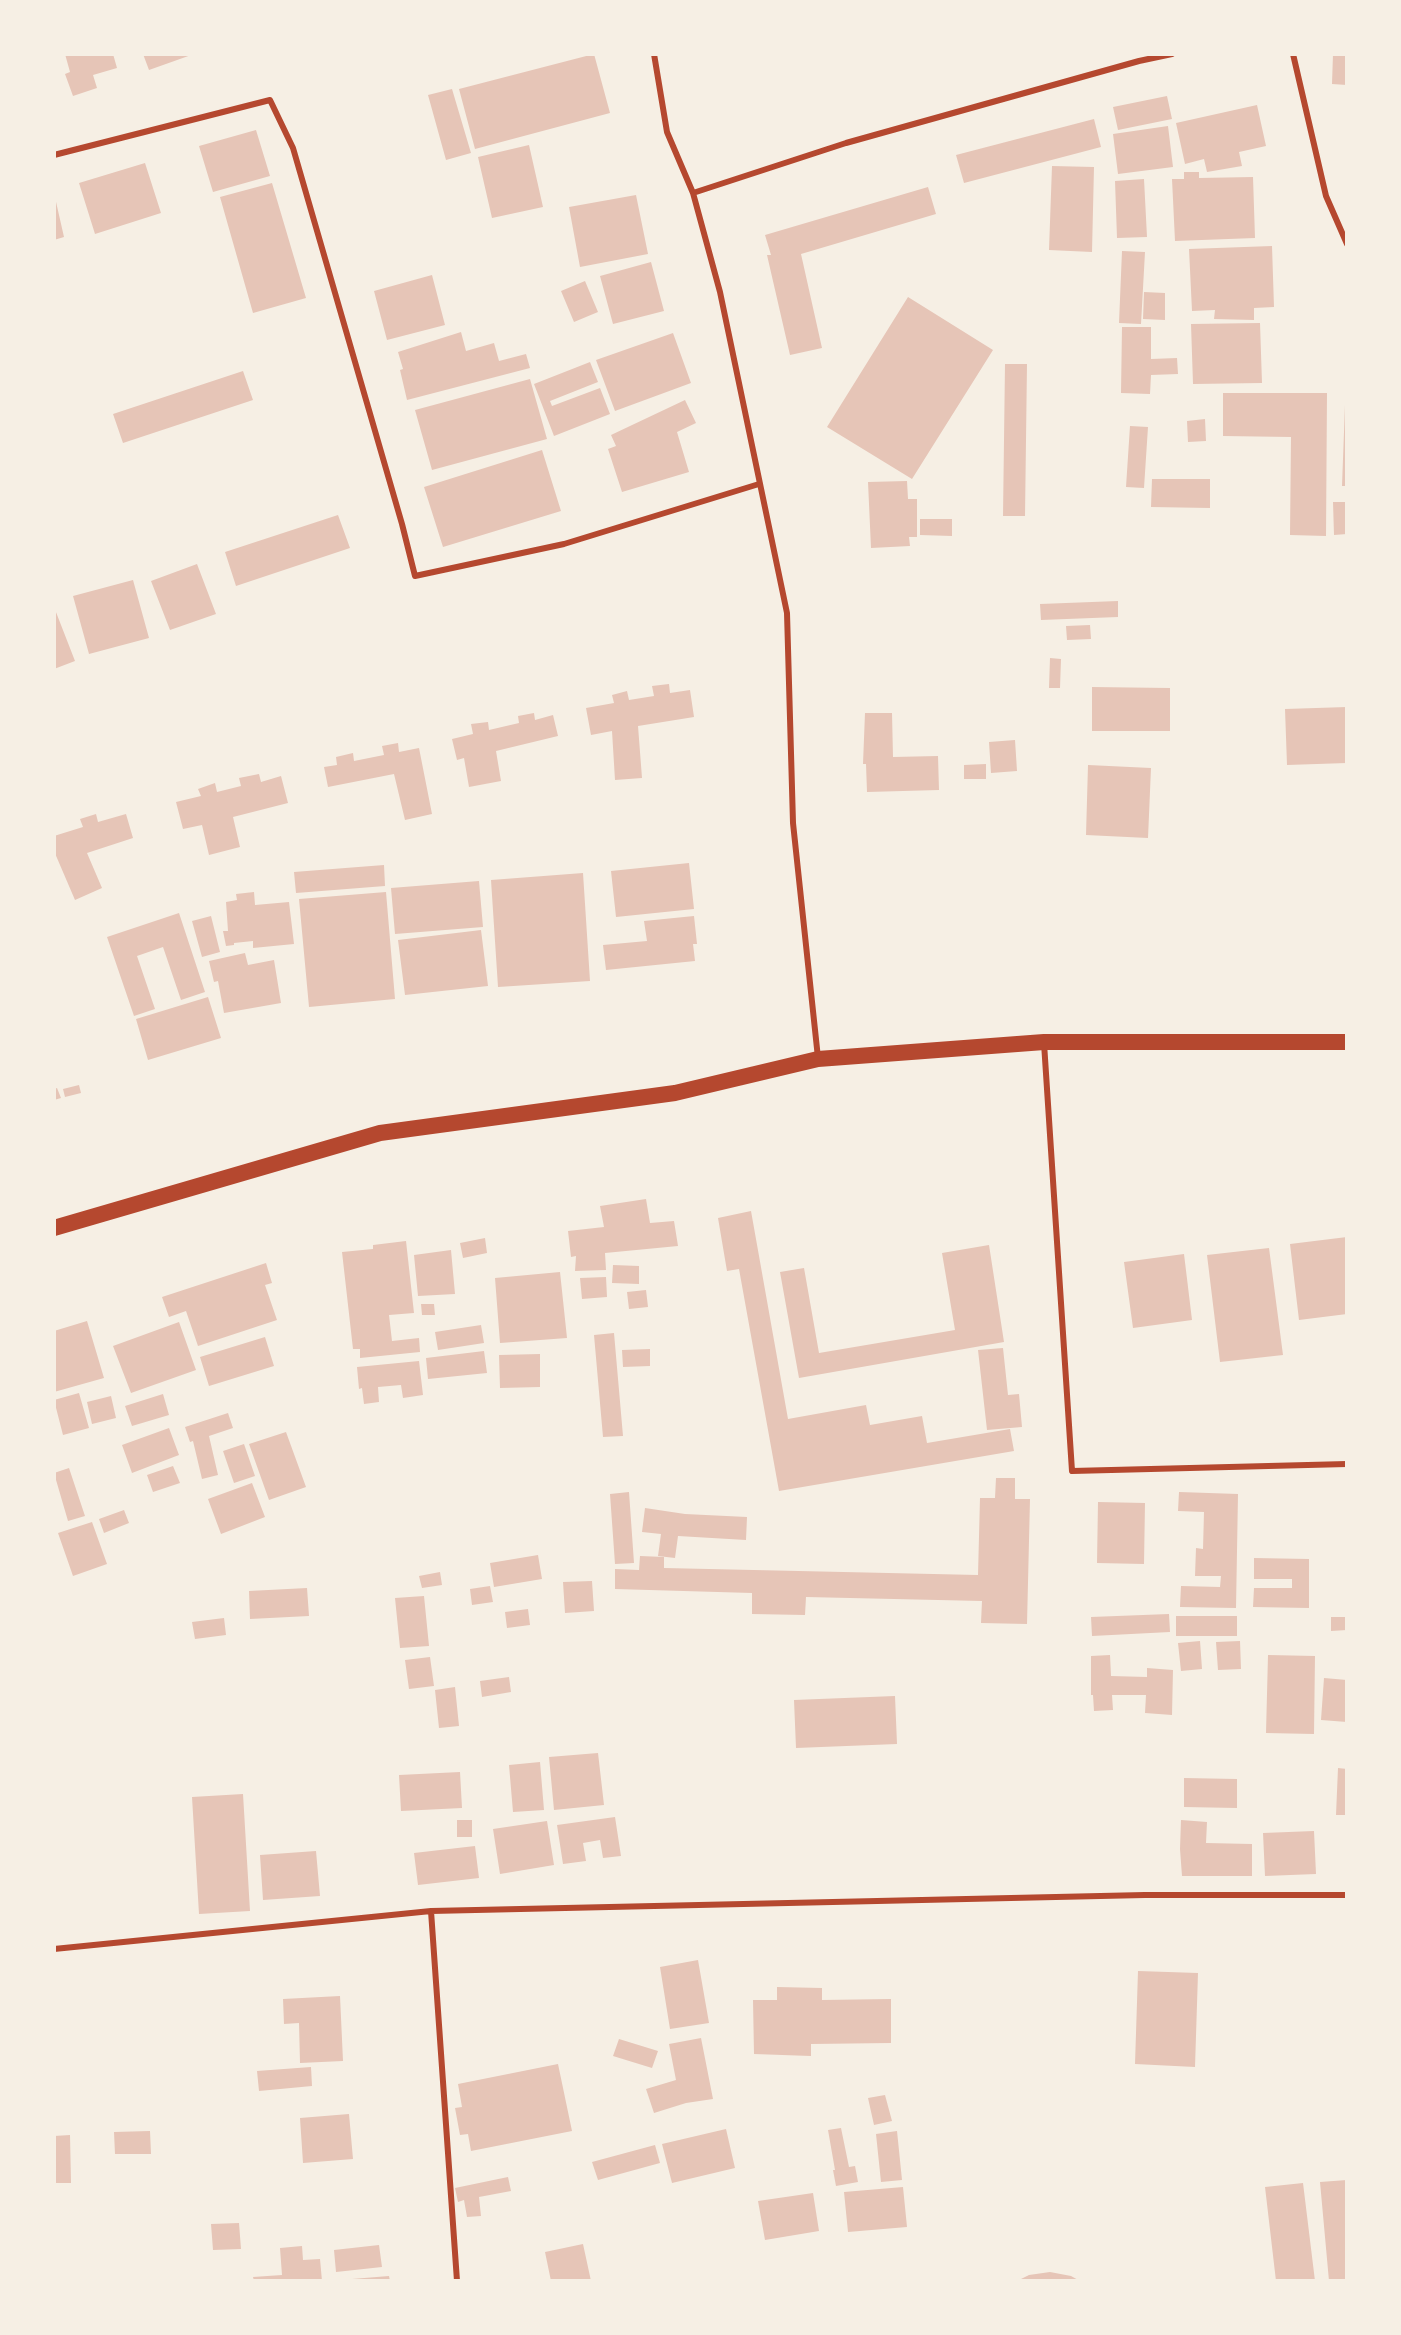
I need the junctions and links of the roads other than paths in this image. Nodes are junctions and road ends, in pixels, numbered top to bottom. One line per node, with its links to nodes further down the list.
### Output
1 (654, 54): 5 (street)
2 (1172, 54): 5 (street)
3 (1293, 54): 6 (street)
4 (54, 154): 7 (street)
5 (693, 193): 7 (street)
6 (1347, 244)
7 (759, 484): 10 (street)
8 (1044, 1042): 9 (highway); 10 (highway); 12 (street)
9 (1347, 1042)
10 (818, 1059): 11 (highway)
11 (54, 1228)
12 (1347, 1464)
13 (1347, 1895): 14 (street)
14 (431, 1911): 15 (street); 16 (street)
15 (54, 1949)
16 (457, 2281)

